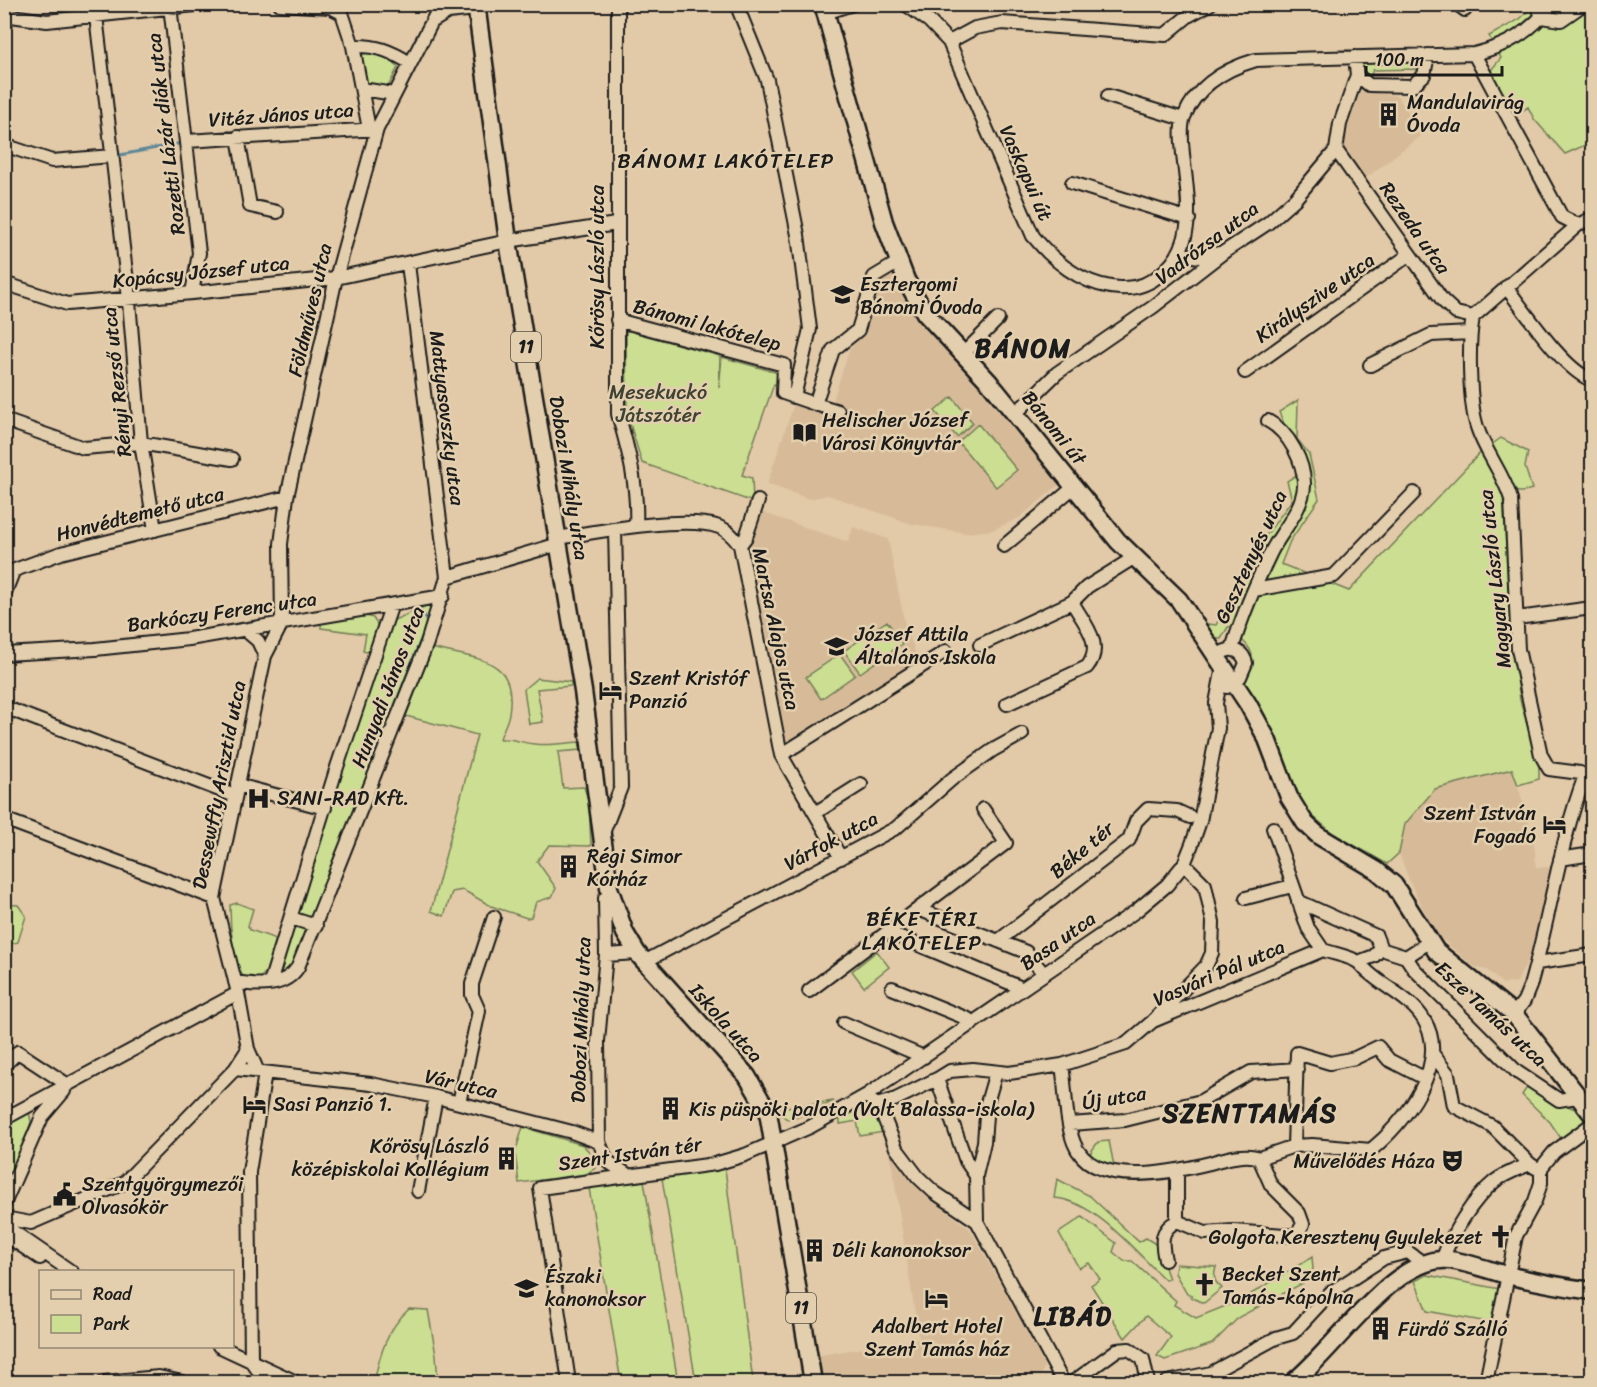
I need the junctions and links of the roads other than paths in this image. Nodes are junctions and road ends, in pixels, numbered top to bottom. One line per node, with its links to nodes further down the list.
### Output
1 (204, 4): 13 (street)
2 (280, 4): 21 (street, Földműves utca)
3 (441, 4): 19 (street, Földműves utca)
4 (446, 4): 19 (street, Földműves utca)
5 (618, 4): 41 (street, Kőrösy László utca)
6 (739, 4): 62 (street)
7 (853, 4): 15 (street)
8 (905, 4): 20 (street, Vaskapui út)
9 (1210, 4): 20 (street)
10 (1537, 4): 18 (street)
11 (1552, 4): 18 (street)
12 (1584, 4): 18 (street)
13 (170, 6): 17 (street); 33 (street, Rozetti Lázár diák utca)
14 (476, 7): 19 (street); 43 (main road, Dobozi Mihály utca / 11)
15 (824, 9): 47 (main road, Bánomi út)
16 (4, 15): 17 (street)
17 (96, 16): 36 (street, Rényi Rezső utca)
18 (1542, 17): 22 (street)
19 (434, 21): 25 (street, Földműves utca)
20 (949, 42): 45 (street, Vaskapui út)
21 (353, 46): 25 (street); 27 (street, Földműves utca)
22 (1474, 54): 23 (street); 42 (street)
23 (1428, 55): 24 (street); 26 (street)
24 (1355, 57): 26 (street, Vadrózsa utca); 30 (street)
25 (410, 63): 28 (street, Földműves utca)
26 (1357, 75): 35 (street, Vadrózsa utca)
27 (362, 89): 28 (street); 31 (street, Földműves utca)
28 (394, 94): 31 (street, Földműves utca)
29 (1108, 96): 30 (street)
30 (1183, 119): 40 (street, Vaskapui út)
31 (373, 129): 32 (street, Vitéz János utca); 49 (street, Földműves utca)
32 (238, 137): 33 (street, Vitéz János utca); 38 (street)
33 (187, 141): 52 (street, Rozetti Lázár diák utca)
34 (4, 145): 36 (street)
35 (1336, 150): 44 (street, Vadrózsa utca); 46 (street, Rezeda utca)
36 (112, 156): 53 (street, Rényi Rezső utca)
37 (1072, 183): 40 (street)
38 (278, 212)
39 (1593, 218): 42 (street)
40 (1189, 219): 45 (street, Vaskapui út)
41 (616, 224): 43 (street, Kopácsy József utca); 56 (street, Kőrösy László utca)
42 (1578, 225): 51 (street)
43 (508, 241): 48 (street, Kopácsy József utca); 77 (main road, Dobozi Mihály utca / 11)
44 (1224, 252): 45 (street); 65 (street, Vadrózsa utca)
45 (1180, 254)
46 (1409, 255): 54 (street, Rezeda utca); 60 (street, Királyszive utca)
47 (898, 262): 58 (main road, Bánomi út); 63 (street)
48 (408, 264): 49 (street, Kopácsy József utca); 82 (street, Mattyasovszky utca)
49 (336, 278): 52 (street, Kopácsy József utca); 72 (street, Földműves utca)
50 (4, 283): 53 (street, Kopácsy József utca)
51 (1506, 287): 54 (street); 61 (street)
52 (192, 294): 53 (street, Kopácsy József utca)
53 (129, 300): 68 (street, Rényi Rezső utca)
54 (1473, 316): 57 (street, Magyary László utca)
55 (998, 319): 58 (street)
56 (617, 320): 62 (street, Bánomi lakótelep); 74 (street, Kőrösy László utca)
57 (1470, 333): 59 (street); 89 (street, Magyary László utca)
58 (963, 354): 65 (main road, Bánomi út)
59 (1370, 365)
60 (1245, 372)
61 (1593, 380)
62 (794, 397): 63 (street)
63 (815, 404): 64 (street)
64 (838, 411)
65 (1015, 414): 70 (main road, Bánomi út)
66 (4, 420): 68 (street)
67 (1268, 421): 83 (street, Gesztenyés utca)
68 (141, 443): 69 (street); 76 (street, Rényi Rezső utca)
69 (232, 459)
70 (1074, 487): 79 (street); 80 (main road, Bánomi út)
71 (1414, 493): 83 (street)
72 (287, 497): 76 (street, Honvédtemető utca); 90 (street, Földműves utca)
73 (758, 501): 78 (street)
74 (636, 526): 75 (street, Martsa Alajos utca); 78 (street, Martsa Alajos utca)
75 (615, 529): 77 (street, Martsa Alajos utca); 113 (street)
76 (155, 530): 81 (street, Honvédtemető utca)
77 (558, 541): 82 (street, Martsa Alajos utca); 113 (main road, Dobozi Mihály utca / 11)
78 (740, 545): 103 (street, Martsa Alajos utca)
79 (1004, 546)
80 (1135, 557): 86 (street); 97 (main road, Bánomi út)
81 (9, 573): 84 (street)
82 (447, 577): 85 (street, Mattyasovszky utca)
83 (1254, 590): 93 (street, Gesztenyés utca)
84 (4, 595)
85 (443, 596): 87 (street, Barkóczy Ferenc utca); 126 (street, Hunyadi János utca)
86 (1072, 602): 92 (street); 100 (street)
87 (391, 607): 90 (street, Barkóczy Ferenc utca); 107 (street, Hunyadi János utca)
88 (1593, 608): 89 (street)
89 (1517, 618): 104 (street, Magyary László utca)
90 (282, 623): 91 (street, Barkóczy Ferenc utca); 96 (street, Dessewffy Arisztid utca)
91 (245, 630): 95 (street, Barkóczy Ferenc utca); 96 (street)
92 (980, 645)
93 (1232, 649): 97 (street); 98 (street)
94 (946, 651): 103 (street)
95 (4, 654)
96 (265, 656): 106 (street, Dessewffy Arisztid utca)
97 (1220, 662): 98 (main road, Bánomi út); 99 (street, Basa utca)
98 (1234, 682): 99 (street); 129 (main road, Bánomi út)
99 (1216, 703): 117 (street, Basa utca)
100 (1007, 704)
101 (4, 706): 106 (street)
102 (1022, 734): 115 (street, Várfok utca)
103 (781, 755): 109 (street, Martsa Alajos utca)
104 (1589, 774): 116 (street, Magyary László utca)
105 (861, 784): 109 (street, Várfok utca)
106 (236, 791): 107 (street); 119 (street, Dessewffy Arisztid utca)
107 (325, 808): 125 (street, Hunyadi János utca)
108 (982, 809): 123 (street)
109 (815, 813): 115 (street, Martsa Alajos utca)
110 (1190, 817): 128 (street, Béke tér)
111 (4, 819): 119 (street)
112 (1273, 828): 118 (street)
113 (602, 835): 134 (main road, Dobozi Mihály utca / 11)
114 (1593, 854): 116 (street)
115 (841, 858): 134 (street, Várfok utca)
116 (1560, 859): 137 (street, Magyary László utca)
117 (1184, 864): 138 (street, Basa utca); 145 (street)
118 (1292, 886): 121 (street); 122 (street)
119 (214, 898): 140 (street, Dessewffy Arisztid utca)
120 (605, 898): 132 (street, Dobozi Mihály utca)
121 (1246, 898)
122 (1298, 901): 130 (street); 131 (street)
123 (918, 909): 127 (street); 128 (street)
124 (494, 917): 163 (street)
125 (291, 918): 126 (street); 139 (street, Hunyadi János utca)
126 (316, 926): 139 (street, Hunyadi János utca)
127 (888, 932): 142 (street); 143 (street)
128 (998, 941): 138 (street)
129 (1429, 942): 135 (street); 144 (main road, Bánomi út)
130 (1381, 949): 135 (street, Esze Tamás utca); 136 (street)
131 (1323, 950): 136 (street); 145 (street, Vasvári Pál utca)
132 (606, 955): 134 (street); 170 (street, Dobozi Mihály utca)
133 (1593, 955): 137 (street)
134 (641, 957): 169 (main road, Iskola utca / 11)
135 (1406, 957): 162 (street, Esze Tamás utca)
136 (1358, 962): 149 (street)
137 (1537, 963): 144 (street, Magyary László utca)
138 (1044, 974): 143 (street, Basa utca)
139 (270, 983): 140 (street, Hunyadi János utca)
140 (236, 987): 148 (street, Dessewffy Arisztid utca); 159 (street)
141 (892, 988): 147 (street)
142 (809, 991)
143 (1020, 991): 147 (street, Basa utca)
144 (1514, 1014): 162 (main road, Bánomi út)
145 (1153, 1021): 152 (street, Vasvári Pál utca)
146 (844, 1023): 150 (street)
147 (972, 1024): 150 (street, Basa utca)
148 (248, 1049): 154 (street); 155 (street, Dessewffy Arisztid utca)
149 (1432, 1053): 157 (street); 174 (street)
150 (924, 1057): 160 (street, Basa utca)
151 (4, 1065): 159 (street)
152 (1062, 1065): 156 (street, Vasvári Pál utca); 167 (street)
153 (1297, 1069): 157 (street); 167 (street, Új utca); 171 (street)
154 (234, 1070): 155 (street, Vár utca); 181 (street)
155 (261, 1072): 161 (street, Vár utca); 192 (street)
156 (996, 1072): 158 (street, Vasvári Pál utca); 177 (street)
157 (1424, 1078): 171 (street)
158 (937, 1079): 164 (street, Vasvári Pál utca); 177 (street)
159 (68, 1086): 166 (street); 180 (street)
160 (867, 1095): 164 (street); 169 (street, Basa utca)
161 (436, 1097): 163 (street, Vár utca); 179 (street)
162 (1577, 1097): 165 (main road, Bánomi út)
163 (459, 1103): 170 (street, Vár utca)
164 (876, 1105): 182 (street)
165 (1593, 1114)
166 (4, 1119)
167 (1070, 1124): 175 (street)
168 (1593, 1124): 174 (street)
169 (773, 1136): 176 (street, Szent István tér); 198 (main road, 11)
170 (599, 1142): 173 (street)
171 (1294, 1146): 172 (street)
172 (1259, 1158): 175 (street); 183 (street)
173 (607, 1161): 176 (street); 178 (street)
174 (1535, 1166): 186 (street); 189 (street)
175 (1177, 1172): 183 (street)
176 (629, 1176): 178 (street, Szent István tér)
177 (976, 1176): 182 (street)
178 (599, 1179): 197 (street, Szent István tér)
179 (418, 1191)
180 (5, 1198)
181 (4, 1218)
182 (977, 1221): 199 (street)
183 (1177, 1221): 185 (street)
184 (5, 1226): 188 (street)
185 (1165, 1260)
186 (1442, 1260): 187 (main road); 189 (main road)
187 (1423, 1263): 202 (street); 203 (main road)
188 (68, 1270)
189 (1508, 1275): 190 (main road); 204 (street)
190 (1593, 1291)
191 (221, 1348): 192 (street)
192 (251, 1360): 195 (street); 196 (street)
193 (104, 1383): 194 (street)
194 (182, 1383)
195 (267, 1383)
196 (296, 1383)
197 (569, 1383)
198 (813, 1383)
199 (1063, 1383)
200 (1073, 1383): 201 (street)
201 (1148, 1383)
202 (1167, 1383)
203 (1293, 1383)
204 (1486, 1383)

